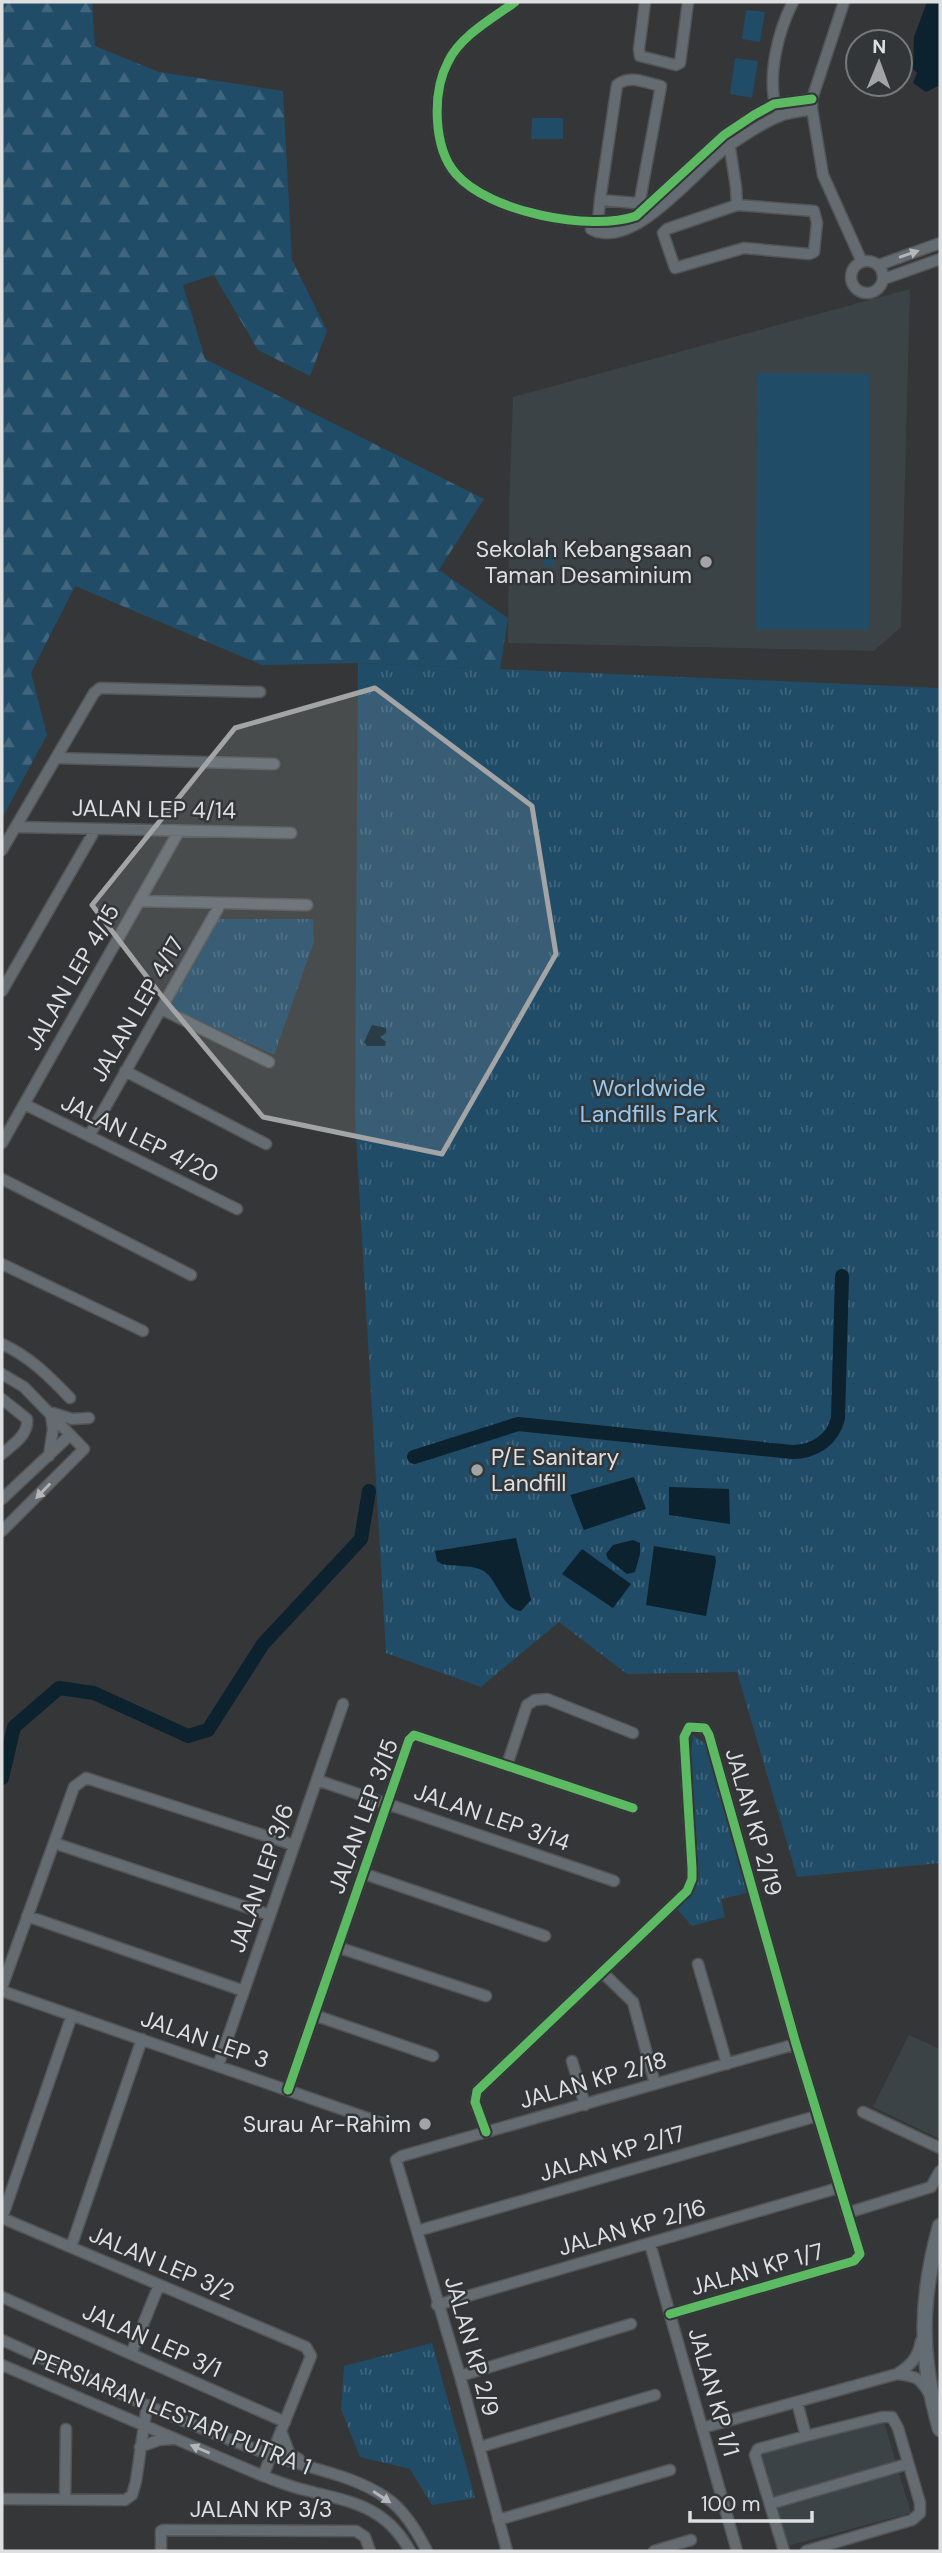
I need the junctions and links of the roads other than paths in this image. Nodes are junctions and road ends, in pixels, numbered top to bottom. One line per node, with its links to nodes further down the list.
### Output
1 (515, 2): 12 (street)
2 (645, 2): 3 (street)
3 (688, 2)
4 (793, 2): 6 (street)
5 (844, 2): 7 (street)
6 (775, 104): 7 (street); 8 (street); 9 (street)
7 (812, 104): 8 (street); 15 (street)
8 (778, 116): 9 (street)
9 (727, 140): 11 (street); 12 (street)
10 (600, 200): 10 (street); 12 (street)
11 (737, 205): 11 (street)
12 (598, 227)
13 (940, 243): 16 (street, one-way to 13)
14 (940, 259): 17 (street)
15 (862, 262): 16 (street); 17 (street)
16 (879, 265): 17 (street)
17 (884, 279)
18 (260, 692): 19 (street)
19 (56, 758): 20 (street); 21 (street)
20 (274, 764)
21 (16, 827): 22 (street, JALAN LEP 4/14); 25 (street)
22 (95, 830): 23 (street, JALAN LEP 4/14); 29 (street)
23 (179, 831): 24 (street, JALAN LEP 4/14); 26 (street, JALAN LEP 4/15)
24 (291, 833)
25 (2, 850)
26 (139, 901): 27 (street); 33 (street, JALAN LEP 4/15)
27 (221, 903): 28 (street); 30 (street, JALAN LEP 4/17)
28 (307, 905)
29 (2, 991)
30 (161, 1009): 31 (street); 32 (street, JALAN LEP 4/17)
31 (269, 1062)
32 (125, 1072): 34 (street, JALAN LEP 4/17); 36 (street)
33 (24, 1104): 34 (street, JALAN LEP 4/20); 35 (street, JALAN LEP 4/15)
34 (89, 1136): 38 (street, JALAN LEP 4/20)
35 (2, 1143)
36 (266, 1144)
37 (2, 1179): 40 (street)
38 (237, 1209)
39 (2, 1264): 41 (street)
40 (191, 1275)
41 (144, 1331)
42 (2, 1344): 44 (street)
43 (2, 1374): 46 (street)
44 (70, 1398)
45 (2, 1399): 49 (street)
46 (51, 1412): 47 (street); 48 (street); 50 (street)
47 (89, 1418)
48 (71, 1435): 50 (street); 52 (street, one-way to 52)
49 (2, 1454)
50 (49, 1457): 51 (street)
51 (2, 1499)
52 (2, 1531)
53 (343, 1704): 56 (street, JALAN LEP 3/6)
54 (633, 1733): 55 (street)
55 (507, 1765): 57 (street, JALAN LEP 3/15); 58 (street, JALAN LEP 3/15)
56 (317, 1780): 57 (street, JALAN LEP 3/14); 60 (street, JALAN LEP 3/6)
57 (387, 1804): 61 (street, JALAN LEP 3/15); 62 (street, JALAN LEP 3/14)
58 (633, 1808)
59 (54, 1843): 60 (street); 63 (street); 64 (street)
60 (294, 1845): 63 (street, JALAN LEP 3/6)
61 (362, 1873): 65 (street); 66 (street, JALAN LEP 3/15)
62 (614, 1881)
63 (270, 1915): 70 (street, JALAN LEP 3/6)
64 (27, 1916): 69 (street); 70 (street)
65 (545, 1936)
66 (337, 1947): 71 (street); 73 (street, JALAN LEP 3/15)
67 (698, 1964): 78 (street)
68 (602, 1972): 75 (street, JALAN KP 2/19); 80 (street); 86 (street, JALAN KP 2/19)
69 (2, 1989): 72 (street, JALAN LEP 3)
70 (244, 1991): 79 (street, JALAN LEP 3/6)
71 (486, 1996)
72 (72, 2015): 74 (street, JALAN LEP 3); 92 (street)
73 (314, 2015): 76 (street); 81 (street, JALAN LEP 3/15)
74 (142, 2039): 79 (street, JALAN LEP 3); 96 (street)
75 (796, 2044): 78 (street, JALAN KP 2/18); 84 (street, JALAN KP 2/19)
76 (433, 2056)
77 (572, 2061): 82 (street)
78 (727, 2064): 80 (street, JALAN KP 2/18)
79 (218, 2066): 81 (street, JALAN LEP 3)
80 (655, 2084): 82 (street, JALAN KP 2/18)
81 (288, 2090): 85 (street, JALAN LEP 3)
82 (585, 2105): 86 (street, JALAN KP 2/18)
83 (863, 2112): 87 (street)
84 (817, 2116): 90 (street, JALAN KP 2/19); 94 (street, JALAN KP 2/17)
85 (393, 2127)
86 (486, 2132): 88 (street, JALAN KP 2/18)
87 (940, 2148)
88 (402, 2156): 94 (street, JALAN KP 2/9)
89 (940, 2171): 91 (street)
90 (838, 2188): 91 (street, JALAN KP 2/19); 95 (street, JALAN KP 2/16)
91 (847, 2213): 97 (street, JALAN KP 2/19)
92 (2, 2218): 96 (street, JALAN LEP 3/2)
93 (940, 2226): 103 (main road)
94 (417, 2231): 100 (street, JALAN KP 2/9)
95 (650, 2245): 100 (street, JALAN KP 2/16); 101 (street, JALAN KP 1/1)
96 (71, 2247): 98 (street, JALAN LEP 3/2)
97 (854, 2261): 101 (street, JALAN KP 1/7)
98 (159, 2285): 105 (street); 114 (street, JALAN LEP 3/2)
99 (2, 2297): 105 (street, JALAN LEP 3/1)
100 (438, 2305): 108 (street, JALAN KP 2/9)
101 (670, 2314): 115 (street, JALAN KP 1/1)
102 (631, 2324): 108 (street)
103 (924, 2329): 107 (street); 110 (main road)
104 (2, 2340): 112 (street, PERSIARAN LESTARI PUTRA 1)
105 (131, 2354): 114 (street, JALAN LEP 3/1)
106 (2, 2365): 113 (street, PERSIARAN LESTARI PUTRA 1)
107 (897, 2374): 110 (street); 111 (street)
108 (460, 2376): 121 (street, JALAN KP 2/9)
109 (655, 2395): 121 (street)
110 (931, 2398): 117 (main road)
111 (797, 2402): 115 (street); 118 (street)
112 (147, 2405): 113 (street); 122 (street, PERSIARAN LESTARI PUTRA 1)
113 (143, 2426): 119 (street, PERSIARAN LESTARI PUTRA 1); 120 (street)
114 (283, 2427): 122 (street); 124 (street)
115 (702, 2428): 138 (street, JALAN KP 1/1)
116 (66, 2429): 128 (street)
117 (940, 2429)
118 (806, 2437): 123 (street); 129 (street)
119 (175, 2439): 120 (street); 126 (street, PERSIARAN LESTARI PUTRA 1, one-way to 119)
120 (140, 2447): 128 (street)
121 (480, 2447): 130 (street, JALAN KP 2/9)
122 (271, 2455): 124 (street, PERSIARAN LESTARI PUTRA 1); 126 (street)
123 (907, 2464): 129 (street); 140 (street)
124 (320, 2470): 135 (street, one-way to 135)
125 (670, 2470): 130 (street)
126 (263, 2476): 134 (street, PERSIARAN LESTARI PUTRA 1)
127 (2, 2499): 128 (street)
128 (65, 2499)
129 (770, 2504): 139 (street)
130 (498, 2520): 136 (street, JALAN KP 2/9)
131 (691, 2540): 137 (street)
132 (161, 2551): 133 (street, JALAN KP 3/3)
133 (370, 2551)
134 (410, 2551)
135 (427, 2551)
136 (507, 2551)
137 (654, 2551)
138 (737, 2551)
139 (784, 2551)
140 (806, 2551)

